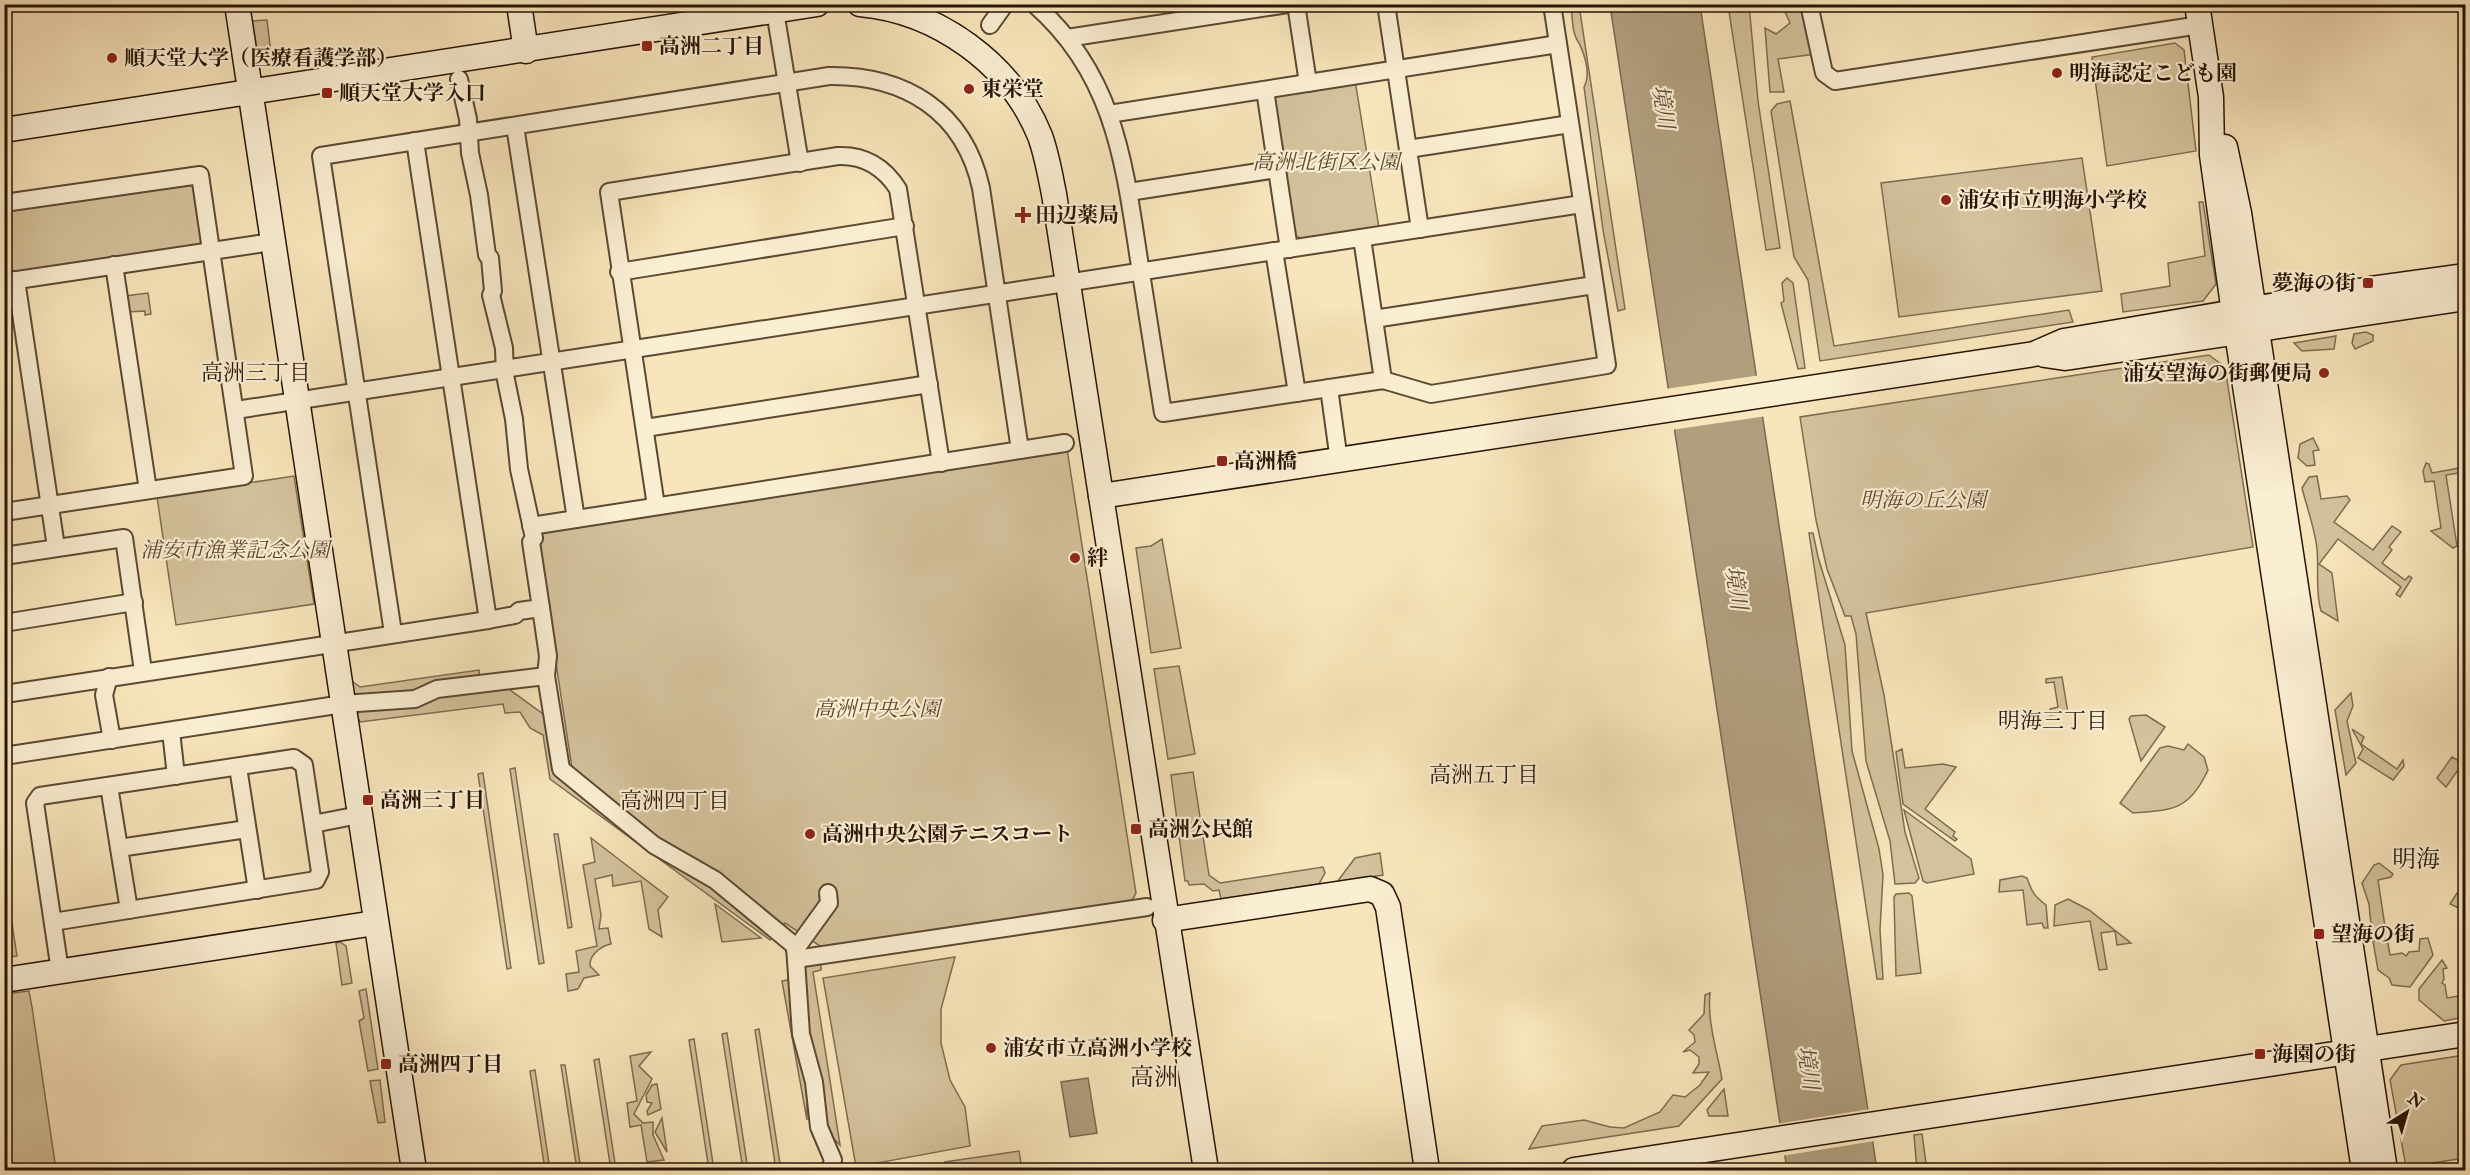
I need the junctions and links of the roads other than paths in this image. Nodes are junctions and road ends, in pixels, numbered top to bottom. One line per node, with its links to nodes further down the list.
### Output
1 (237, 4): 22 (street)
2 (519, 4): 17 (street)
3 (817, 4): 12 (street)
4 (860, 4): 47 (street)
5 (1005, 4): 14 (street)
6 (1034, 4): 15 (street)
7 (1288, 4): 15 (street)
8 (1296, 4): 20 (street)
9 (1386, 4): 18 (street)
10 (1552, 4): 16 (street)
11 (1809, 4): 13 (street)
12 (774, 8): 17 (street); 21 (street)
13 (2199, 15): 53 (street)
14 (990, 25)
15 (1067, 38): 24 (street)
16 (1558, 44): 18 (street); 25 (street)
17 (526, 51): 22 (street)
18 (1396, 69): 20 (street); 30 (street)
19 (459, 79): 28 (street)
20 (1308, 83): 23 (street)
21 (786, 84): 26 (street); 31 (street); 49 (street)
22 (250, 90): 27 (street); 39 (street)
23 (1265, 90): 24 (street); 32 (street)
24 (1109, 114): 33 (street)
25 (1570, 124): 30 (street); 35 (street)
26 (515, 126): 28 (street); 55 (street)
27 (4, 129)
28 (468, 133): 29 (street); 56 (street)
29 (415, 141): 57 (street); 61 (street)
30 (1408, 149): 37 (street)
31 (800, 163): 36 (street); 43 (street)
32 (1277, 169): 33 (street); 40 (street)
33 (1129, 192): 44 (street)
34 (4, 203): 41 (street)
35 (1582, 204): 37 (street); 48 (street)
36 (905, 226): 43 (street); 51 (street)
37 (1420, 229): 38 (street)
38 (1362, 238): 40 (street); 52 (street)
39 (272, 242): 41 (street); 63 (street)
40 (1282, 250): 44 (street); 62 (street)
41 (212, 251): 42 (street); 64 (street)
42 (114, 266): 46 (street); 70 (street)
43 (619, 272): 54 (street)
44 (1140, 272): 47 (street); 62 (street)
45 (2466, 276): 53 (street)
46 (10, 281): 72 (street)
47 (1068, 284): 49 (street); 71 (street)
48 (1594, 285): 52 (street); 58 (street)
49 (996, 294): 51 (street); 67 (street)
50 (2466, 298): 53 (street)
51 (916, 306): 54 (street); 59 (street)
52 (1374, 319): 58 (street)
53 (2245, 322): 68 (street); 110 (street)
54 (633, 349): 55 (street); 65 (street)
55 (551, 362): 56 (street); 75 (street)
56 (504, 368): 57 (street); 76 (street)
57 (451, 377): 61 (street); 81 (street)
58 (1383, 380): 60 (street)
59 (929, 384): 65 (street); 69 (street)
60 (1329, 388): 62 (street); 68 (street)
61 (356, 392): 63 (street); 83 (street)
62 (1297, 393)
63 (296, 400): 64 (street); 84 (street)
64 (236, 410): 70 (street)
65 (645, 428): 73 (street)
66 (1065, 443): 67 (street)
67 (1020, 450): 69 (street)
68 (1339, 461): 71 (street)
69 (941, 463): 73 (street)
70 (148, 490): 72 (street)
71 (1101, 496): 103 (street)
72 (52, 505): 74 (street); 77 (street)
73 (656, 506): 75 (street)
74 (4, 512)
75 (571, 519): 76 (street)
76 (531, 526): 80 (street)
77 (56, 547): 78 (street); 79 (street)
78 (4, 556)
79 (134, 602): 82 (street); 85 (street)
80 (542, 608): 81 (street); 86 (street)
81 (493, 618): 83 (street)
82 (4, 622)
83 (393, 633): 84 (street)
84 (333, 643): 85 (street); 89 (street)
85 (143, 671): 87 (street)
86 (546, 676): 89 (street); 106 (street)
87 (109, 677): 88 (street); 91 (street)
88 (4, 691)
89 (343, 704): 90 (street); 96 (street)
90 (171, 731): 91 (street); 94 (street)
91 (112, 740): 92 (street)
92 (4, 756)
93 (238, 766): 94 (street); 97 (street); 98 (street)
94 (176, 776): 95 (street)
95 (109, 786): 99 (street); 104 (street)
96 (359, 815): 97 (street); 105 (street)
97 (313, 824): 100 (street)
98 (248, 829): 99 (street); 100 (street)
99 (119, 848): 102 (street)
100 (257, 890): 102 (street)
101 (828, 893): 106 (street)
102 (129, 910): 104 (street)
103 (1156, 914): 106 (street); 113 (street); 114 (street)
104 (53, 922): 108 (street)
105 (375, 923): 108 (street); 111 (street)
106 (796, 955): 112 (street)
107 (5, 971): 108 (street)
108 (60, 971)
109 (2466, 1034): 110 (street)
110 (2357, 1050): 115 (street); 116 (street); 117 (street)
111 (414, 1170)
112 (830, 1170)
113 (1206, 1170)
114 (1427, 1170)
115 (1574, 1170)
116 (2364, 1170)
117 (2385, 1170)

